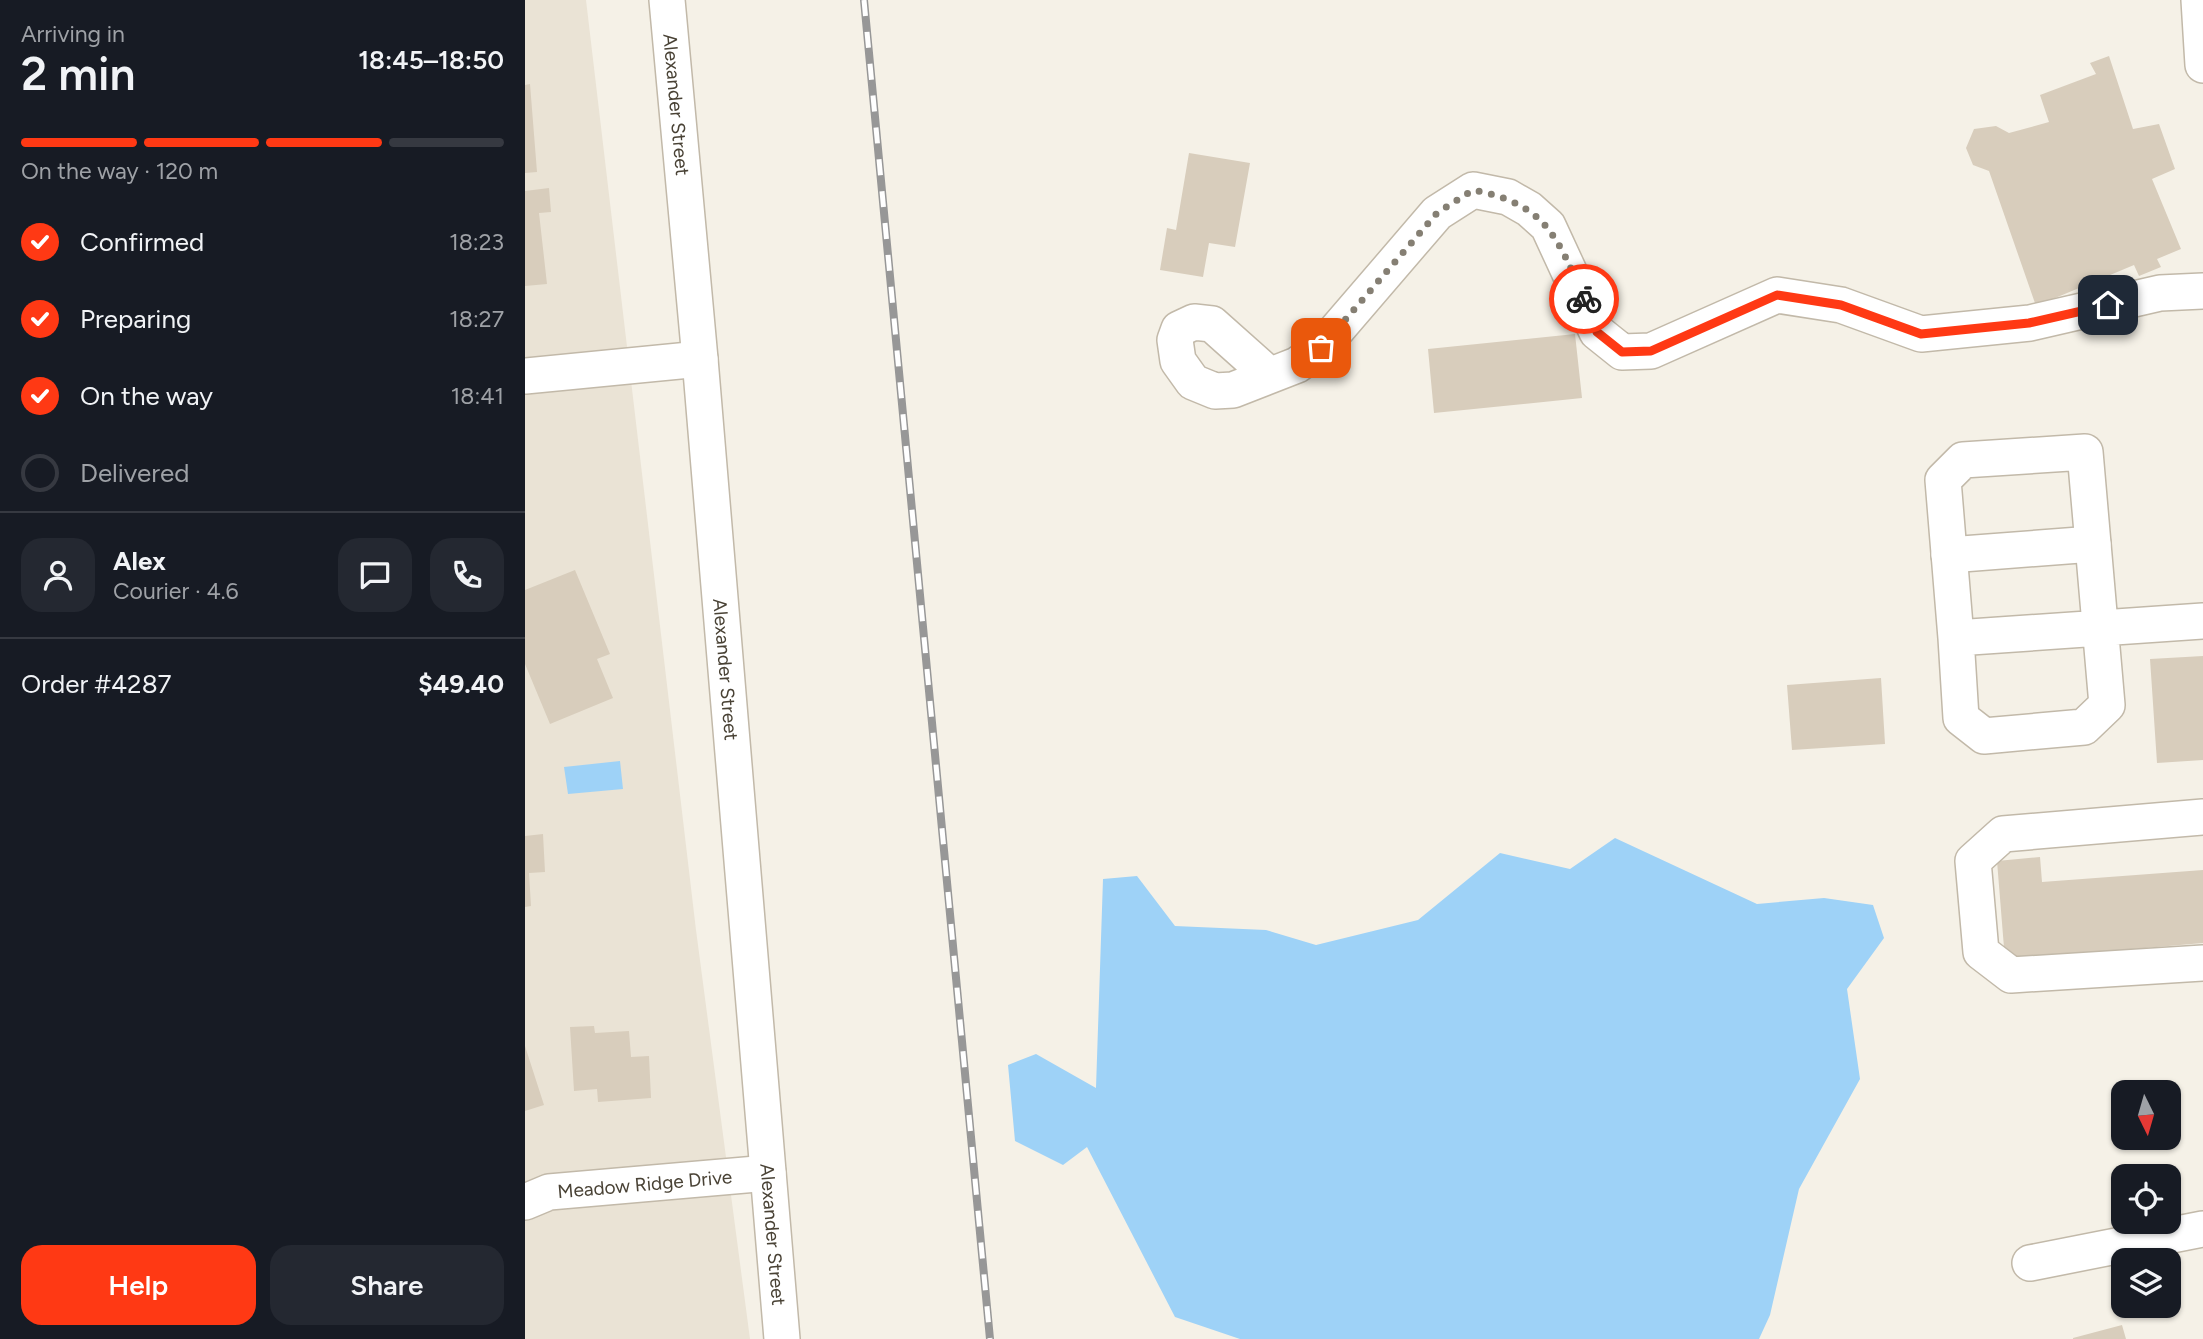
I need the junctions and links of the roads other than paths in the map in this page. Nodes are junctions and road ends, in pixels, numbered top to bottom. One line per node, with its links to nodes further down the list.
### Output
1 (667, 0): 5 (street, Alexander Street)
2 (2200, 9): 3 (street)
3 (2203, 65)
4 (2203, 291): 6 (street)
5 (700, 359): 7 (street); 15 (street, Alexander Street)
6 (1268, 374)
7 (525, 376)
8 (2093, 544): 9 (street); 9 (street); 11 (street)
9 (1949, 555): 12 (street)
10 (2203, 621): 11 (street)
11 (2101, 628): 12 (street); 12 (street)
12 (1956, 638)
13 (2203, 817): 14 (street)
14 (2203, 963)
15 (768, 1173): 16 (street, Meadow Ridge Drive); 19 (street, Alexander Street)
16 (525, 1202)
17 (2203, 1229): 18 (street)
18 (2030, 1263)
19 (782, 1339)

